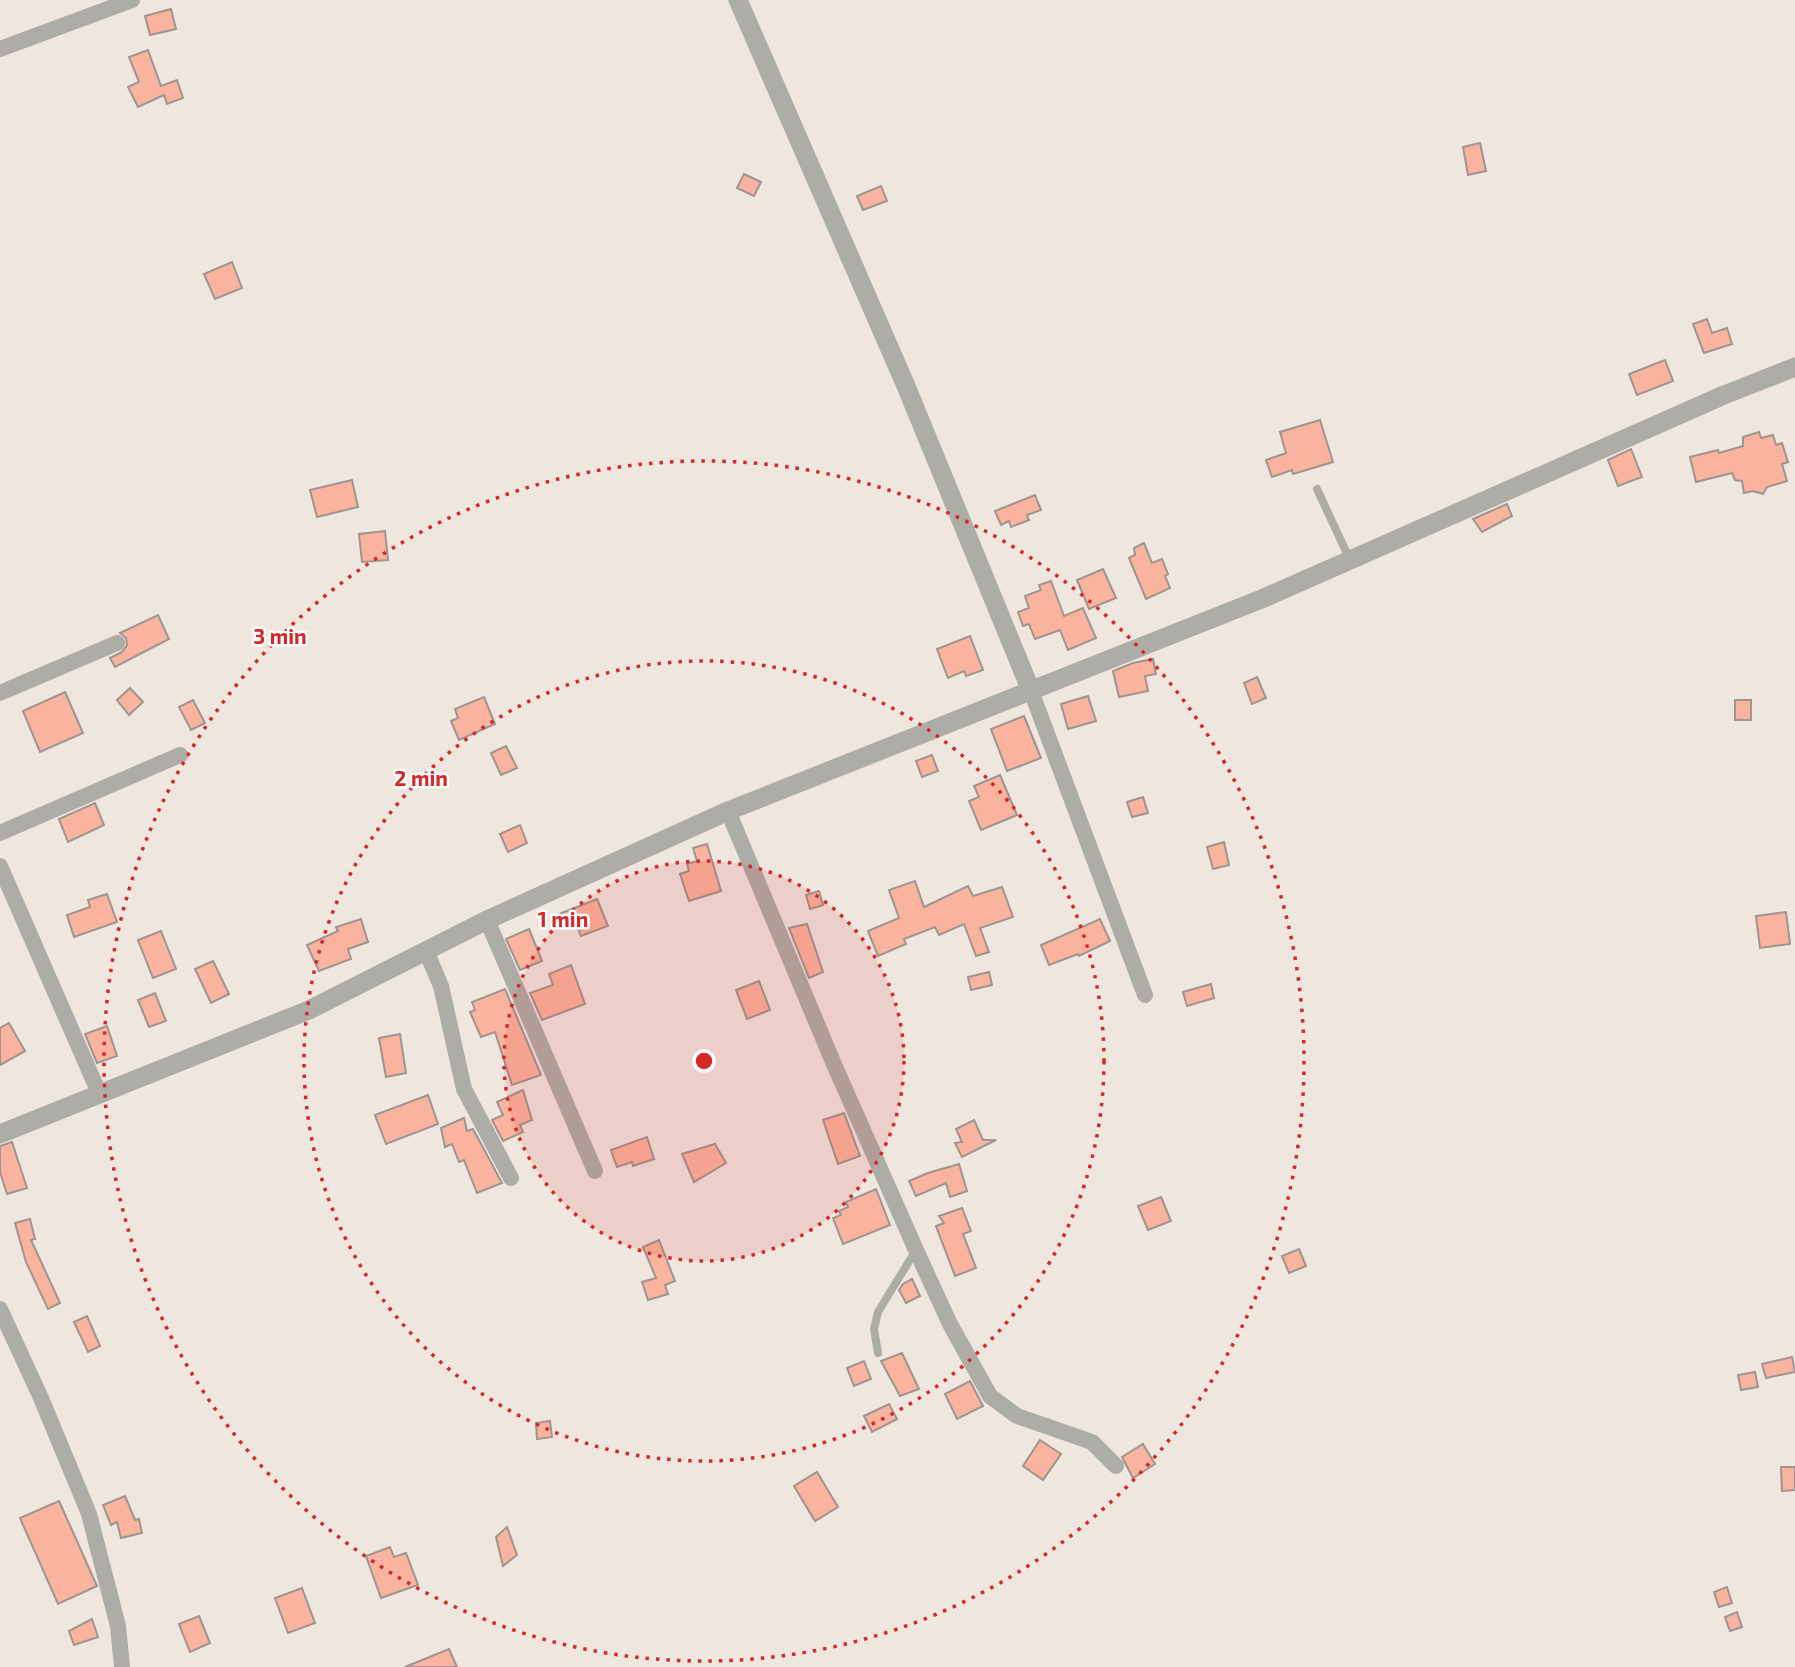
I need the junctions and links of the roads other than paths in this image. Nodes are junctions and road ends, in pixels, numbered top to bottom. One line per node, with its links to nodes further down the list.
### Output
1 (132, 0): 3 (street)
2 (738, 0): 8 (street)
3 (0, 49)
4 (1795, 367): 6 (street)
5 (1317, 489): 6 (lane)
6 (1350, 560): 8 (street)
7 (117, 643): 9 (street)
8 (1031, 691): 11 (street); 16 (street)
9 (0, 693)
10 (180, 755): 12 (street)
11 (728, 811): 14 (street); 21 (street)
12 (0, 833)
13 (0, 866): 17 (street)
14 (487, 920): 15 (street); 19 (street)
15 (426, 951): 17 (street); 20 (street)
16 (1145, 995)
17 (99, 1093): 18 (street)
18 (0, 1134)
19 (595, 1171)
20 (511, 1178)
21 (916, 1250): 23 (lane); 24 (street)
22 (0, 1309): 25 (street)
23 (878, 1353)
24 (1116, 1466)
25 (122, 1667)

